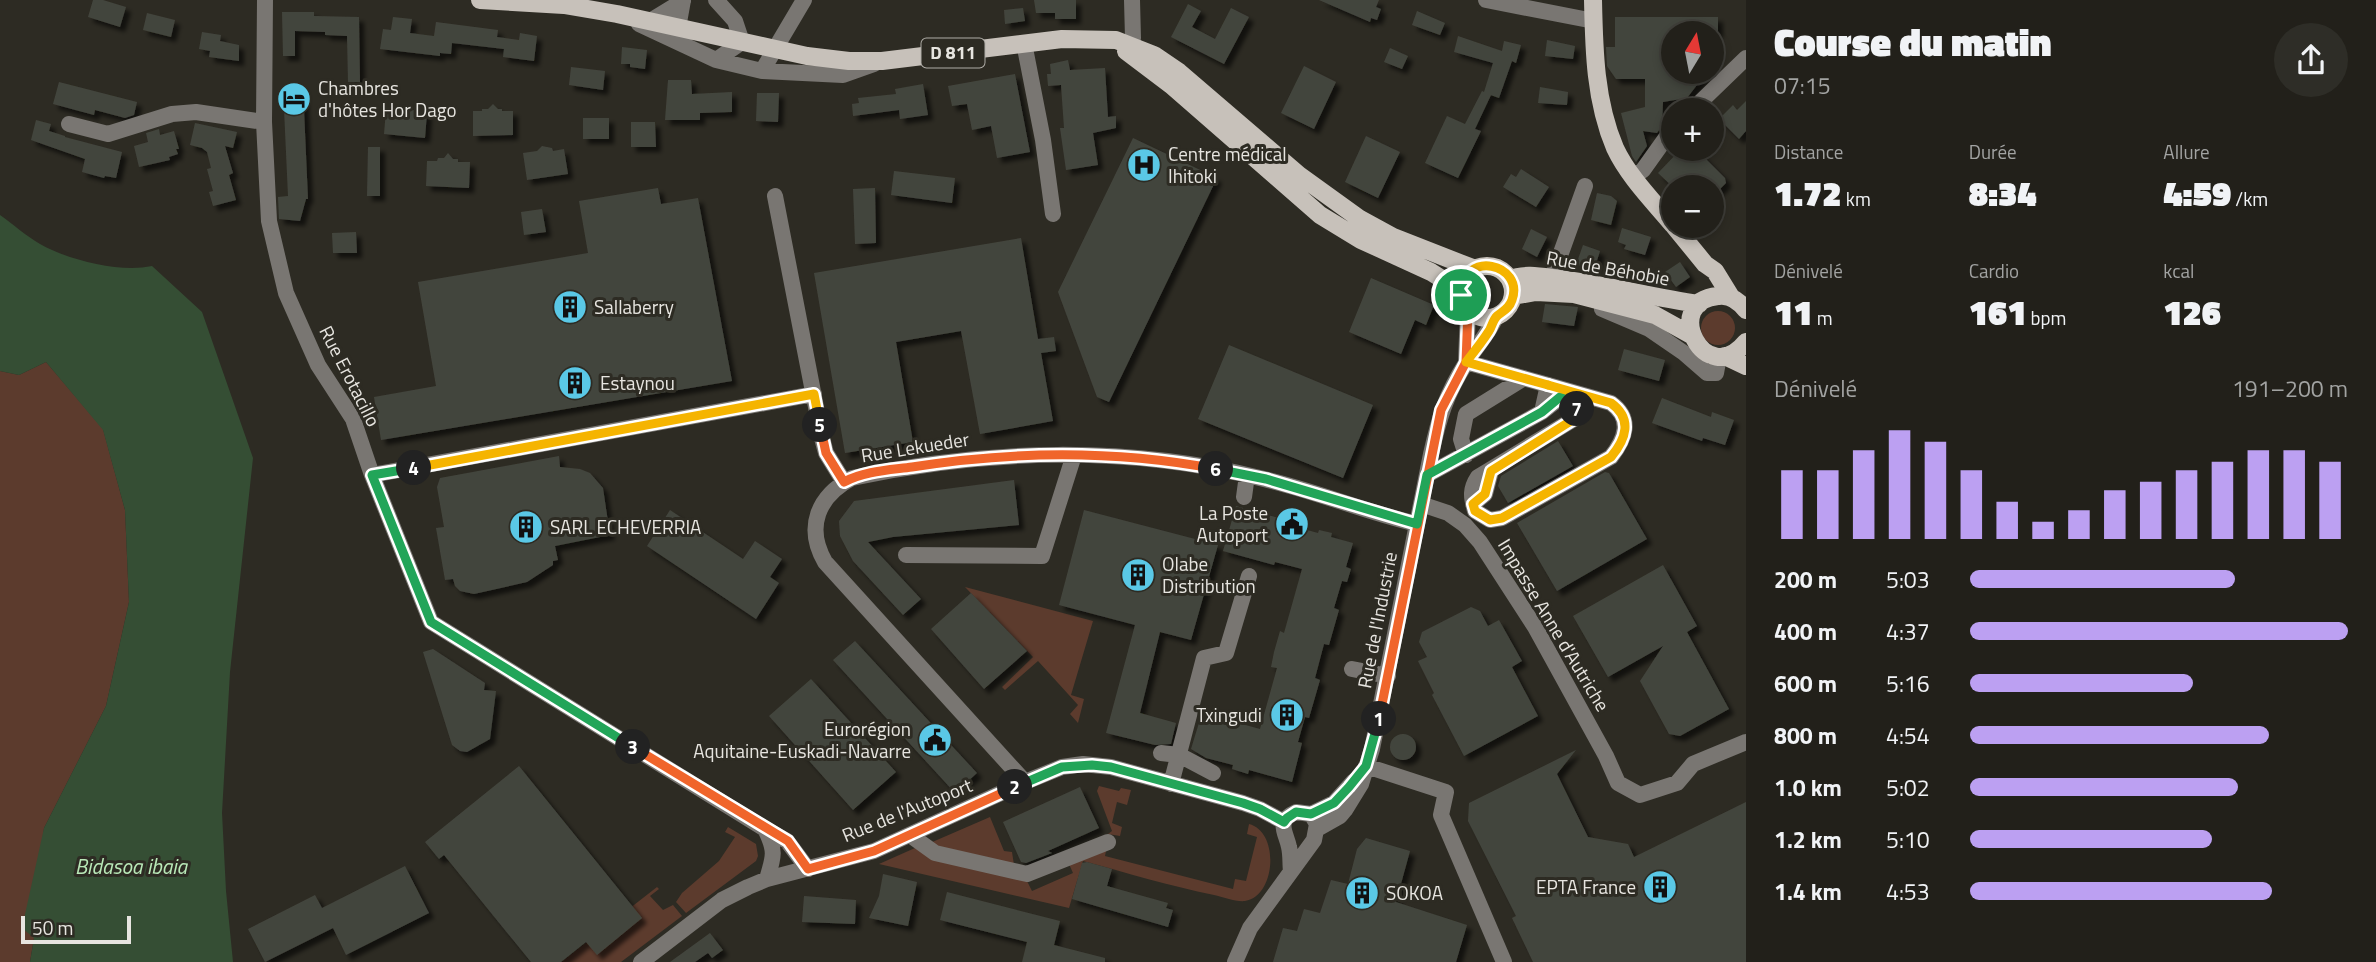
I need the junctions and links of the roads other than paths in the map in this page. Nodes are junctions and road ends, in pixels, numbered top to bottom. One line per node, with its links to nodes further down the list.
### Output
1 (265, 0): 23 (street, Rue Erotacillo)
2 (480, 0): 10 (main road, D 811)
3 (698, 0): 9 (street)
4 (716, 0): 13 (street)
5 (804, 0): 16 (street)
6 (1132, 0): 17 (street)
7 (1486, 0): 12 (street)
8 (1593, 0): 12 (main road)
9 (681, 10): 11 (main road, D 811); 11 (street); 13 (main road, D 811); 15 (street)
10 (617, 14): 11 (main road, D 811); 15 (street)
11 (650, 21)
12 (1594, 21): 26 (main road)
13 (741, 42): 16 (main road, D 811); 19 (street)
14 (1024, 43): 17 (main road, D 811); 20 (main road, D 811); 30 (street)
15 (688, 47): 19 (street)
16 (774, 49): 20 (main road, D 811); 21 (street)
17 (1130, 49): 33 (main road); 37 (main road, D 811)
18 (1746, 58): 22 (street)
19 (716, 60): 21 (street)
20 (882, 61): 21 (street)
21 (762, 71)
22 (1704, 98)
23 (264, 122): 24 (street); 51 (street, Rue Erotacillo)
24 (69, 124)
25 (1661, 145): 26 (street)
26 (1633, 176): 29 (main road)
27 (1585, 186): 34 (street)
28 (775, 196): 47 (street)
29 (1661, 210)
30 (1054, 214)
31 (1684, 238): 32 (main road)
32 (1705, 264): 36 (main road); 38 (main road)
33 (1475, 269): 35 (main road); 37 (main road)
34 (1553, 286): 35 (main road, Rue de Béhobie); 36 (main road, Rue de Béhobie); 40 (main road, Rue de Béhobie); 42 (street, Rue de Béhobie)
35 (1512, 288): 39 (main road)
36 (1703, 301): 38 (main road, Rue de Béhobie); 40 (main road)
37 (1464, 303): 39 (main road); 43 (street, Rue de l'Industrie)
38 (1742, 306)
39 (1496, 317): 43 (street, Rue de l'Industrie)
40 (1691, 335): 42 (main road, Rue de Béhobie)
41 (1746, 342): 42 (main road)
42 (1722, 356): 44 (main road, Rue de Béhobie)
43 (1466, 362): 45 (street); 53 (street, Rue de l'Industrie)
44 (1746, 366)
45 (1524, 378): 46 (street); 50 (street)
46 (1548, 385): 48 (street); 48 (street)
47 (814, 394): 51 (street); 54 (street)
48 (1542, 412): 50 (street)
49 (1074, 455): 52 (street, Rue Lekueder); 54 (street, Rue Lekueder); 58 (street)
50 (1466, 455): 53 (street)
51 (372, 475): 71 (street, Rue Erotacillo)
52 (1247, 475): 55 (street); 57 (street, Rue Lekueder)
53 (1427, 475): 56 (street, Rue de l'Industrie)
54 (844, 482): 67 (street, Rue Lekueder)
55 (1244, 497)
56 (1421, 504): 57 (street, Rue de l'Industrie); 62 (street, Impasse Anne d'Autriche)
57 (1417, 524): 61 (street, Rue de l'Industrie)
58 (906, 555)
59 (1249, 576): 64 (street)
60 (1352, 669): 61 (street)
61 (1388, 676): 65 (street, Rue de l'Industrie)
62 (1746, 742)
63 (1161, 753): 64 (street)
64 (1179, 755): 66 (street); 68 (street)
65 (1366, 766): 70 (street, Rue de l'Industrie); 81 (street)
66 (1213, 773)
67 (1025, 782): 68 (street, Rue de l'Autoport); 72 (street, Rue de l'Autoport)
68 (1171, 784): 69 (street, Rue de l'Autoport)
69 (1284, 822): 70 (street, Rue de l'Industrie); 74 (street)
70 (1314, 822): 75 (street)
71 (765, 829): 76 (street, Rue Erotacillo); 78 (street)
72 (910, 835): 73 (street); 76 (street, Rue de l'Autoport)
73 (1108, 842)
74 (1289, 844): 75 (street); 77 (street)
75 (1310, 844): 77 (street)
76 (808, 869): 78 (street, Rue de l'Autoport)
77 (1291, 872): 80 (street)
78 (767, 878): 79 (street, Rue de l'Autoport)
79 (641, 962)
80 (1235, 962)
81 (1504, 962)

